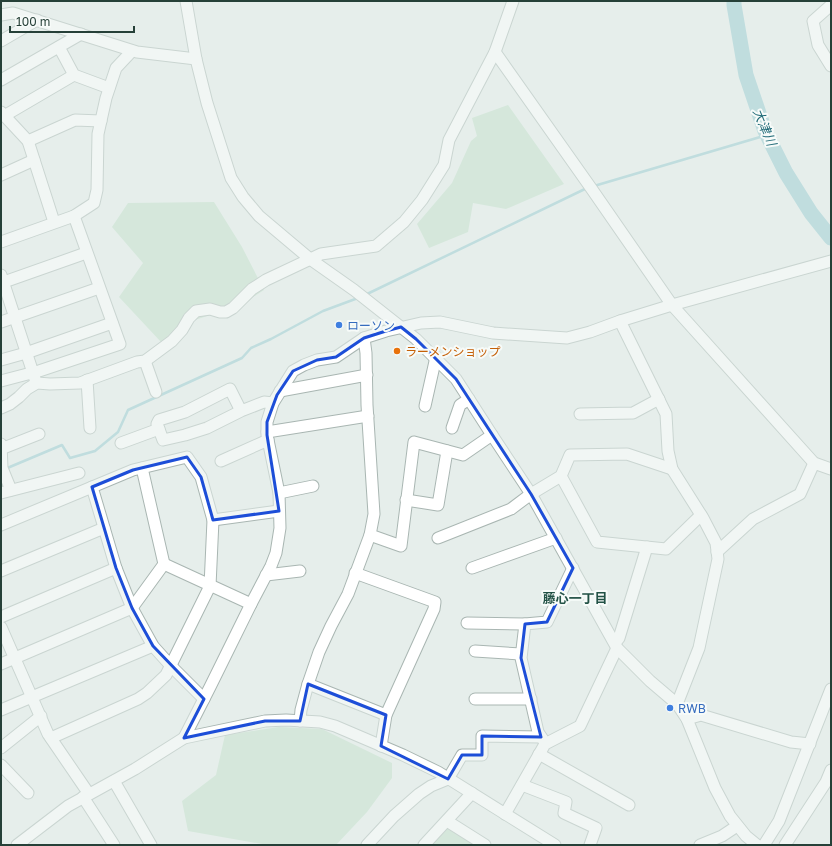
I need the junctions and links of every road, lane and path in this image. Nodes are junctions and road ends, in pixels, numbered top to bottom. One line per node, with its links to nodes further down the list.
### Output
1 (186, 1): 11 (street)
2 (513, 1): 10 (street)
3 (831, 5): 12 (street)
4 (1, 16): 5 (street)
5 (37, 20): 6 (street); 7 (street)
6 (81, 34): 8 (street); 9 (street)
7 (1, 41)
8 (59, 47): 13 (street); 14 (street)
9 (132, 50): 11 (street); 15 (street)
10 (495, 52): 25 (street); 29 (street)
11 (196, 60): 25 (street)
12 (831, 66)
13 (74, 75): 15 (street); 16 (street)
14 (1, 80)
15 (109, 88): 17 (street)
16 (3, 114): 18 (street)
17 (101, 121): 18 (street); 21 (street)
18 (28, 141): 19 (street)
19 (34, 160): 20 (street); 22 (street)
20 (1, 175)
21 (74, 216): 22 (street); 24 (street)
22 (54, 222): 23 (street)
23 (1, 242)
24 (86, 253): 27 (street); 28 (street)
25 (310, 259): 34 (street); 39 (street)
26 (827, 262): 29 (street)
27 (2, 280): 30 (street)
28 (99, 288): 30 (street); 33 (street)
29 (672, 305): 31 (street); 65 (street)
30 (15, 318): 32 (street); 36 (street)
31 (620, 321): 34 (street); 47 (street)
32 (1, 322)
33 (112, 323): 36 (street); 41 (street)
34 (401, 327): 35 (street); 37 (street)
35 (364, 338): 40 (street); 44 (street)
36 (26, 353): 38 (street); 41 (street)
37 (436, 357): 46 (street); 49 (street)
38 (1, 360)
39 (145, 361): 42 (street); 45 (street)
40 (367, 375): 44 (street); 53 (street)
41 (35, 378): 42 (street); 43 (street); 50 (street)
42 (87, 380): 54 (street)
43 (1, 381)
44 (280, 391): 48 (street)
45 (156, 392)
46 (469, 399): 55 (street); 58 (street)
47 (659, 399): 52 (street); 67 (street)
48 (273, 403): 51 (street); 59 (street)
49 (426, 406)
50 (1, 408)
51 (241, 411): 56 (street); 56 (street)
52 (580, 414)
53 (368, 416): 59 (street); 82 (street)
54 (90, 428)
55 (452, 428)
56 (159, 429): 60 (street)
57 (39, 434): 62 (street)
58 (492, 435): 63 (street); 75 (street)
59 (268, 436): 64 (street); 74 (street)
60 (122, 443)
61 (1, 444): 62 (street)
62 (1, 449): 73 (street)
63 (447, 451): 76 (street); 76 (street)
64 (222, 461)
65 (814, 463): 68 (street); 86 (street)
66 (142, 468): 72 (street); 79 (street); 87 (street)
67 (672, 469): 70 (street); 78 (street)
68 (831, 469)
69 (79, 473): 73 (street)
70 (561, 476): 75 (street); 85 (street)
71 (313, 486): 74 (street)
72 (92, 487): 80 (street); 81 (street)
73 (6, 492)
74 (279, 493): 77 (street)
75 (531, 494): 83 (street); 84 (street)
76 (406, 500): 82 (street)
77 (279, 511): 79 (street); 94 (street)
78 (701, 515): 85 (street); 86 (street)
79 (213, 520): 95 (street)
80 (1, 525)
81 (104, 528): 88 (street); 91 (street)
82 (370, 535): 93 (street)
83 (438, 538)
84 (556, 538): 89 (street); 90 (street)
85 (647, 547): 103 (street)
86 (717, 552): 115 (street)
87 (164, 564): 95 (street); 97 (street)
88 (116, 568): 97 (street); 98 (street)
89 (472, 568)
90 (573, 568): 100 (street); 103 (street)
91 (1, 571)
92 (300, 571): 94 (street)
93 (355, 573): 109 (street); 117 (street)
94 (266, 575): 96 (street)
95 (210, 586): 96 (street); 108 (street)
96 (250, 604): 112 (street)
97 (132, 608): 102 (street); 106 (street)
98 (1, 617)
99 (467, 623): 100 (street)
100 (525, 624): 105 (street)
101 (1, 627): 106 (street)
102 (154, 646): 108 (street); 111 (street)
103 (616, 646): 115 (street); 123 (street)
104 (475, 651): 105 (street)
105 (521, 654): 114 (street)
106 (15, 658): 107 (street); 111 (street)
107 (1, 664)
108 (170, 666): 112 (street); 121 (street)
109 (308, 684): 117 (street); 120 (street)
110 (831, 689): 124 (street)
111 (32, 697): 116 (street); 118 (street)
112 (204, 699): 122 (street)
113 (475, 699): 114 (street)
114 (531, 700): 123 (street)
115 (678, 704): 119 (street)
116 (1, 710)
117 (386, 715): 125 (street)
118 (41, 716): 121 (street); 126 (street)
119 (687, 719): 124 (street); 139 (street)
120 (300, 721): 122 (street); 125 (street)
121 (51, 738): 135 (street)
122 (184, 738): 131 (street)
123 (543, 740): 127 (street); 130 (street)
124 (810, 744): 150 (street)
125 (382, 746): 130 (street)
126 (1, 748)
127 (539, 754): 132 (street); 136 (street)
128 (1, 765): 133 (street)
129 (831, 770): 151 (street)
130 (448, 779): 134 (street); 143 (street)
131 (114, 781): 135 (street); 142 (street)
132 (522, 785): 137 (street); 147 (street)
133 (28, 793)
134 (472, 793): 137 (street); 138 (street)
135 (86, 796): 140 (street); 141 (street)
136 (629, 805)
137 (505, 814): 146 (street)
138 (447, 821): 144 (street); 145 (street)
139 (737, 826): 148 (street); 149 (street)
140 (18, 845)
141 (114, 845)
142 (152, 845)
143 (367, 845)
144 (424, 845)
145 (485, 845)
146 (555, 845)
147 (590, 845)
148 (700, 845)
149 (757, 845)
150 (764, 845)
151 (785, 845)

